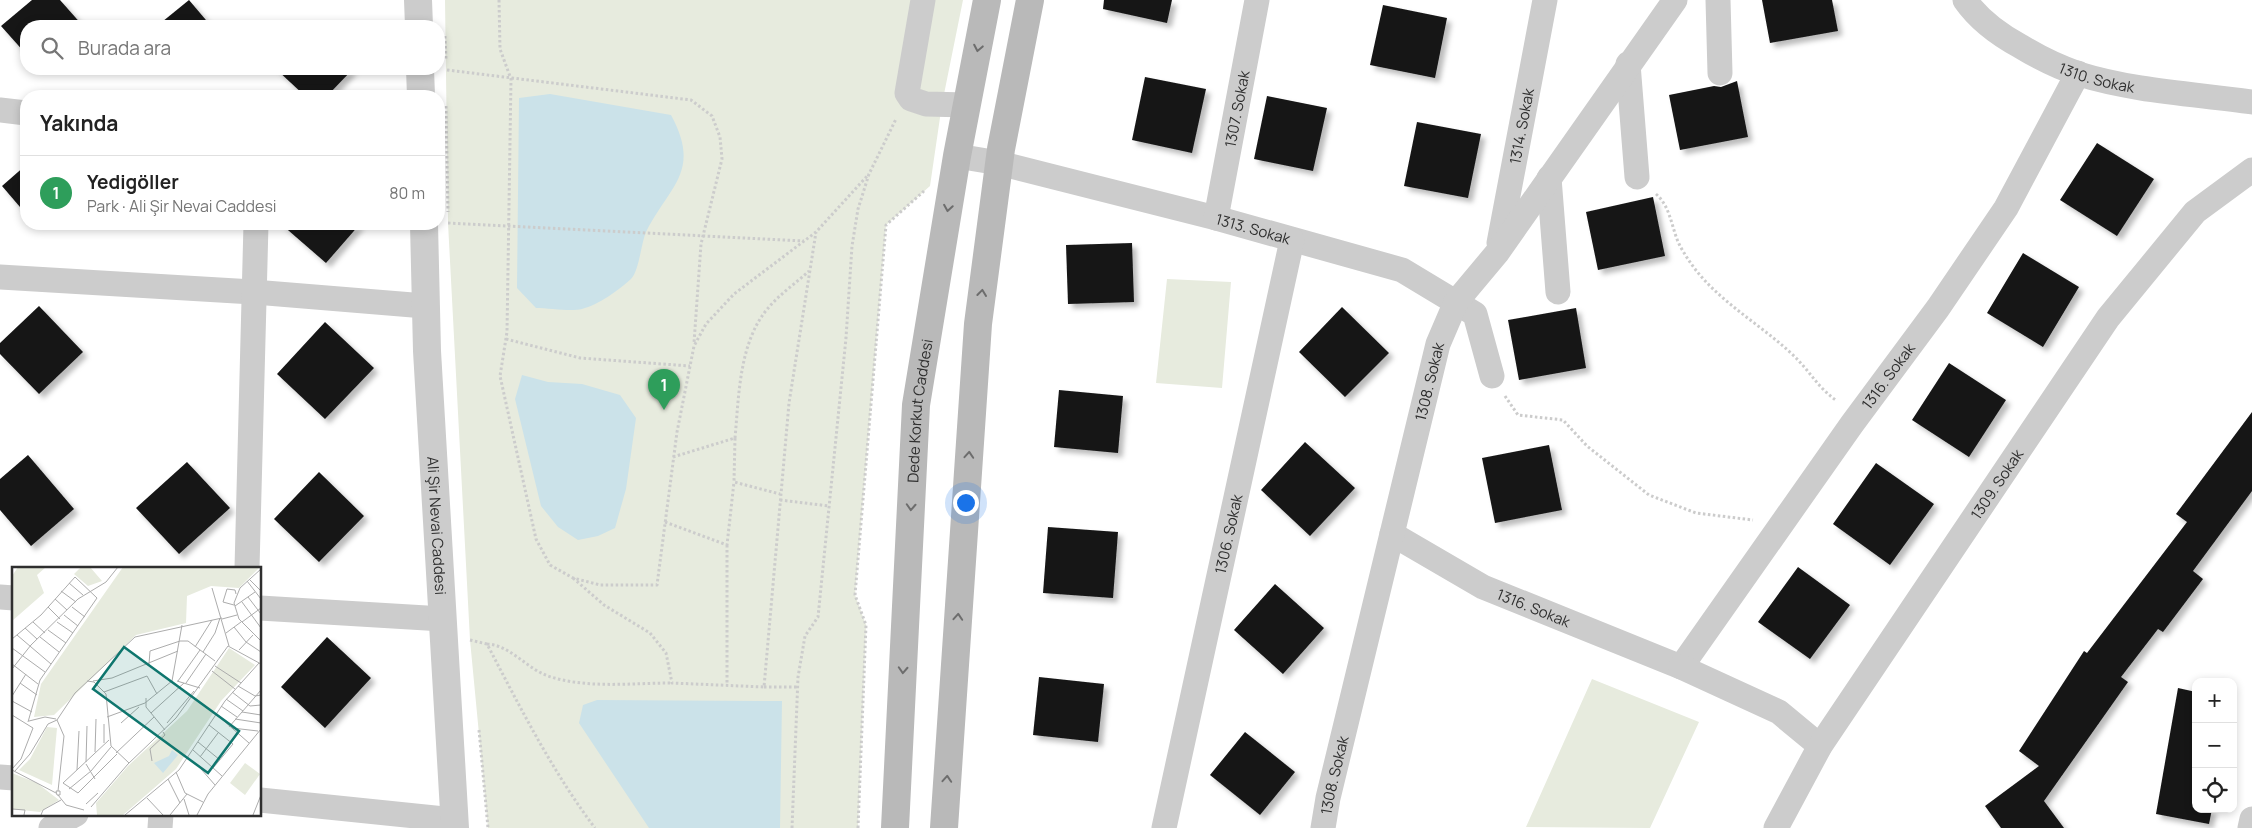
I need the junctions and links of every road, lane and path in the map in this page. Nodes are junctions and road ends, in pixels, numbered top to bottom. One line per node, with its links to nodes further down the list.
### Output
1 (418, 0): 11 (street)
2 (500, 0): 18 (path)
3 (923, 0): 21 (street)
4 (987, 0): 23 (main road, Dede Korkut Caddesi, one-way to 23)
5 (1030, 0): 27 (main road)
6 (1257, 0): 33 (street, 1307. Sokak)
7 (1545, 0): 42 (street, 1314. Sokak)
8 (1675, 0): 12 (street, 1308. Sokak)
9 (1718, 0): 14 (street)
10 (1965, 0): 15 (street, 1310. Sokak)
11 (429, 20)
12 (1628, 64): 30 (street); 31 (street, 1308. Sokak)
13 (445, 71): 18 (path)
14 (1720, 73)
15 (2078, 74): 22 (street, 1310. Sokak); 53 (street, 1316. Sokak)
16 (433, 75): 20 (street)
17 (440, 75): 19 (path)
18 (511, 79): 49 (path); 50 (path)
19 (446, 80)
20 (433, 90)
21 (907, 93): 23 (street); 29 (path)
22 (2252, 102)
23 (967, 105): 26 (main road, Dede Korkut Caddesi)
24 (0, 110): 25 (street)
25 (20, 112)
26 (957, 156): 27 (street, 1313. Sokak); 89 (main road, Dede Korkut Caddesi, one-way to 89)
27 (999, 164): 33 (street, 1313. Sokak); 90 (main road, one-way to 27)
28 (2252, 170): 78 (street, 1309. Sokak)
29 (870, 174): 38 (path); 59 (path)
30 (1637, 177): 53 (path)
31 (1549, 178): 42 (street, 1308. Sokak); 46 (street)
32 (930, 186): 88 (path)
33 (1216, 218): 40 (street, 1313. Sokak)
34 (445, 223): 41 (path, bridge)
35 (256, 230): 45 (street)
36 (435, 230): 48 (street, Ali Şir Nevai Caddesi)
37 (445, 230): 39 (path)
38 (816, 232): 41 (path); 43 (path)
39 (449, 233)
40 (1292, 240): 47 (street, 1313. Sokak); 91 (street, 1306. Sokak)
41 (804, 241): 50 (path)
42 (1497, 253): 47 (street, 1308. Sokak)
43 (810, 271): 54 (path); 57 (path)
44 (0, 278): 45 (street)
45 (252, 292): 48 (street); 64 (street)
46 (1558, 292)
47 (1456, 302): 52 (street, 1313. Sokak); 62 (street, 1308. Sokak)
48 (426, 306): 67 (street, Ali Şir Nevai Caddesi)
49 (506, 339): 51 (path); 65 (path)
50 (694, 346): 51 (path)
51 (690, 366): 55 (path)
52 (1492, 376): 60 (path)
53 (1858, 416): 60 (street, 1316. Sokak)
54 (735, 438): 55 (path); 56 (path)
55 (673, 457): 61 (path)
56 (734, 482): 57 (path); 63 (path)
57 (780, 494): 58 (path)
58 (780, 500): 59 (path); 75 (path)
59 (829, 506): 76 (path)
60 (1784, 520): 72 (street, 1316. Sokak)
61 (665, 522): 63 (path); 65 (path)
62 (1392, 534): 72 (street, 1316. Sokak); 92 (street, 1308. Sokak)
63 (727, 545): 74 (path)
64 (247, 567)
65 (572, 578): 73 (path)
66 (261, 608): 67 (street)
67 (442, 619): 82 (street, Ali Şir Nevai Caddesi)
68 (470, 630): 69 (path)
69 (470, 640): 70 (path); 71 (path)
70 (487, 644): 73 (path); 83 (path)
71 (471, 650)
72 (1681, 667): 78 (street, 1316. Sokak)
73 (672, 684): 74 (path)
74 (727, 686): 75 (path)
75 (764, 687): 76 (path)
76 (797, 687): 87 (path)
77 (478, 729): 85 (path)
78 (1820, 746): 93 (street, 1309. Sokak)
79 (261, 800): 82 (street)
80 (72, 816): 84 (street)
81 (2252, 818): 94 (street)
82 (455, 824)
83 (594, 826): 86 (path)
84 (51, 828)
85 (488, 828)
86 (589, 828)
87 (792, 828)
88 (858, 828)
89 (895, 828)
90 (944, 828)
91 (1164, 828)
92 (1323, 828)
93 (1776, 828)
94 (2250, 828)

